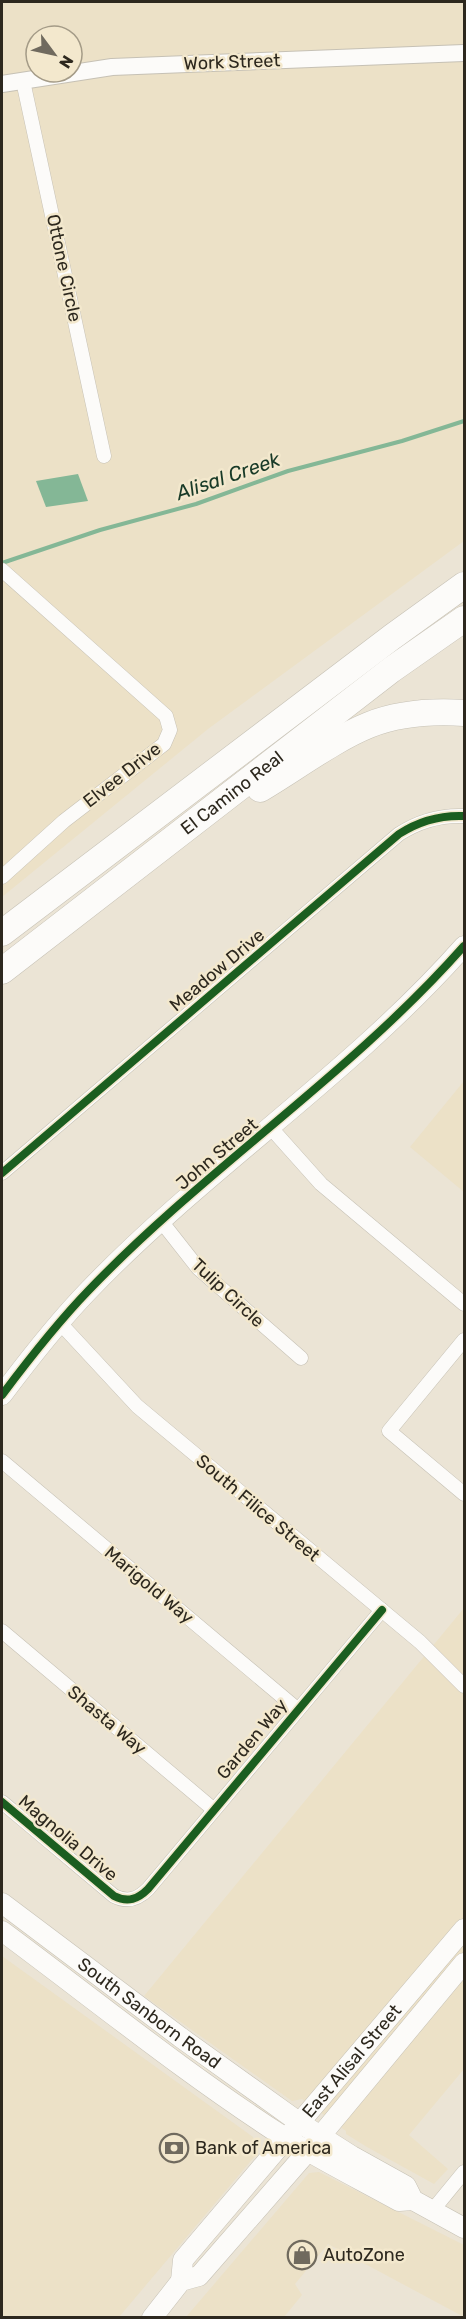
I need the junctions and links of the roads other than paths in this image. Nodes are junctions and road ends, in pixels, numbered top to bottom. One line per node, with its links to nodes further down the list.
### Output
1 (465, 53): 2 (street, Work Street)
2 (23, 81): 3 (street, Work Street); 4 (street, Ottone Circle)
3 (2, 84)
4 (104, 456)
5 (2, 570): 11 (street, Elvee Drive)
6 (465, 585): 12 (highway, El Camino Real)
7 (465, 619): 10 (highway, El Camino Real)
8 (465, 713): 10 (highway)
9 (465, 816): 16 (street, Meadow Drive)
10 (182, 833): 14 (highway, El Camino Real)
11 (2, 877)
12 (2, 933)
13 (465, 946): 15 (main road, John Street)
14 (2, 971)
15 (271, 1128): 17 (main road, John Street); 18 (street)
16 (2, 1173)
17 (161, 1221): 19 (main road, John Street); 21 (street, Tulip Circle)
18 (465, 1304)
19 (60, 1323): 22 (main road, John Street); 25 (street, South Filice Street)
20 (465, 1340): 24 (street)
21 (301, 1358)
22 (2, 1395)
23 (2, 1461): 28 (street, Marigold Way)
24 (465, 1494)
25 (382, 1610): 27 (street, South Filice Street); 28 (street, Garden Way)
26 (2, 1631): 30 (street, Shasta Way)
27 (465, 1686)
28 (297, 1709): 30 (street, Garden Way)
29 (2, 1802): 31 (street, Magnolia Drive)
30 (213, 1809): 31 (street, Garden Way)
31 (148, 1889)
32 (2, 1903): 36 (main road, South Sanborn Road)
33 (2, 1931): 36 (main road, South Sanborn Road)
34 (461, 1940): 36 (main road, East Alisal Street)
35 (465, 1964): 37 (main road, East Alisal Street)
36 (293, 2131): 37 (main road); 41 (main road, East Alisal Street)
37 (314, 2143): 39 (main road); 41 (main road, East Alisal Street)
38 (465, 2172): 39 (street)
39 (432, 2211): 40 (main road)
40 (465, 2228)
41 (181, 2282): 42 (main road, East Alisal Street)
42 (152, 2318)

